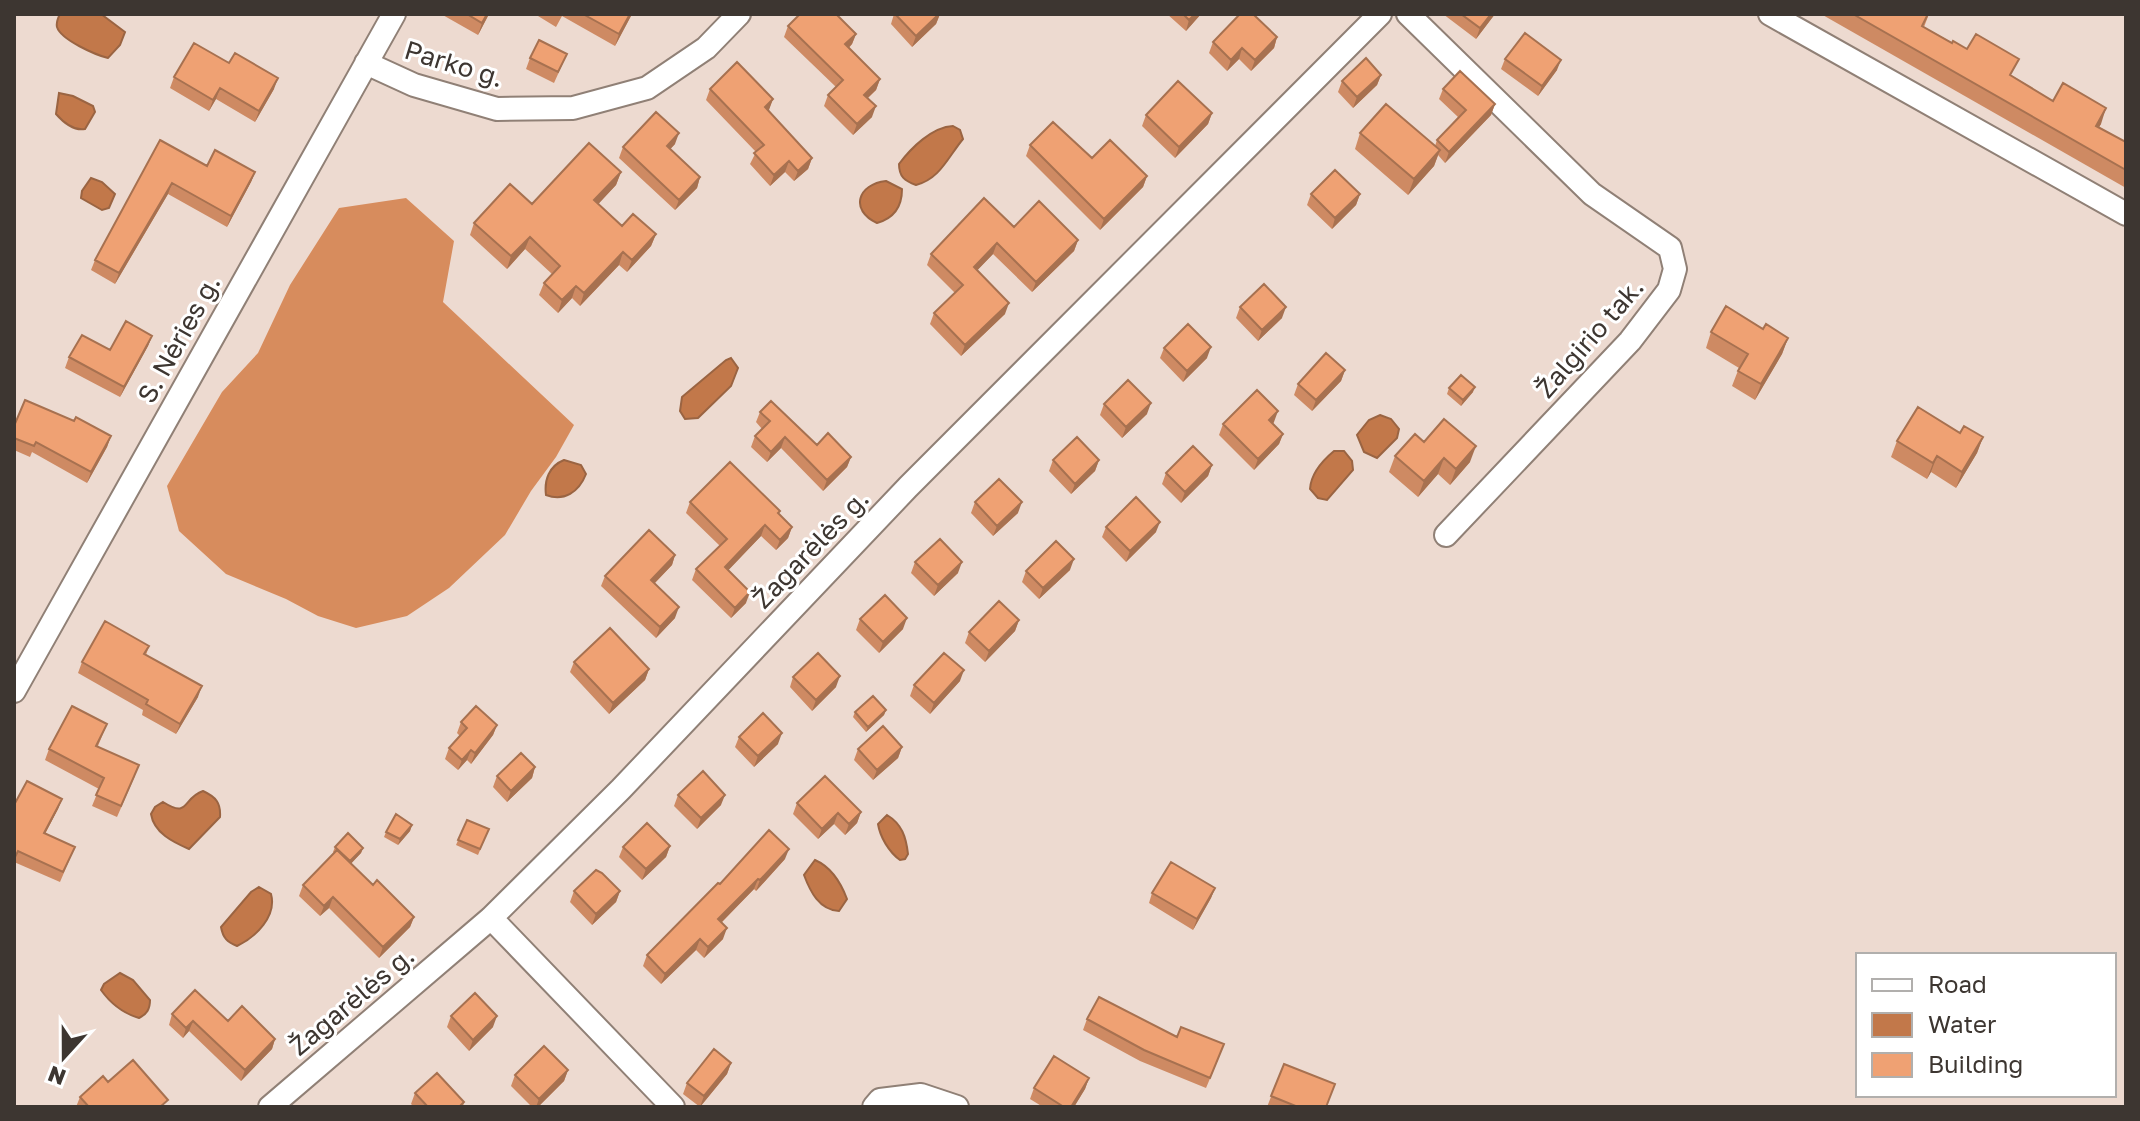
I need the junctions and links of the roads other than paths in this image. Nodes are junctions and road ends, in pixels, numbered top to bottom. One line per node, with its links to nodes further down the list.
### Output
1 (394, 14): 6 (street, S. Nėries g.)
2 (739, 14): 6 (street, Parko g.)
3 (1380, 14): 10 (street, Žagarėlės g.)
4 (1408, 14): 8 (street, Žalgirio tak.)
5 (1770, 14): 7 (street)
6 (366, 63): 9 (street, S. Nėries g.)
7 (2126, 214)
8 (1446, 535)
9 (14, 691)
10 (491, 918): 12 (street, Žagarėlės g.); 13 (street)
11 (877, 1104): 14 (street)
12 (270, 1107)
13 (673, 1107)
14 (957, 1107)

